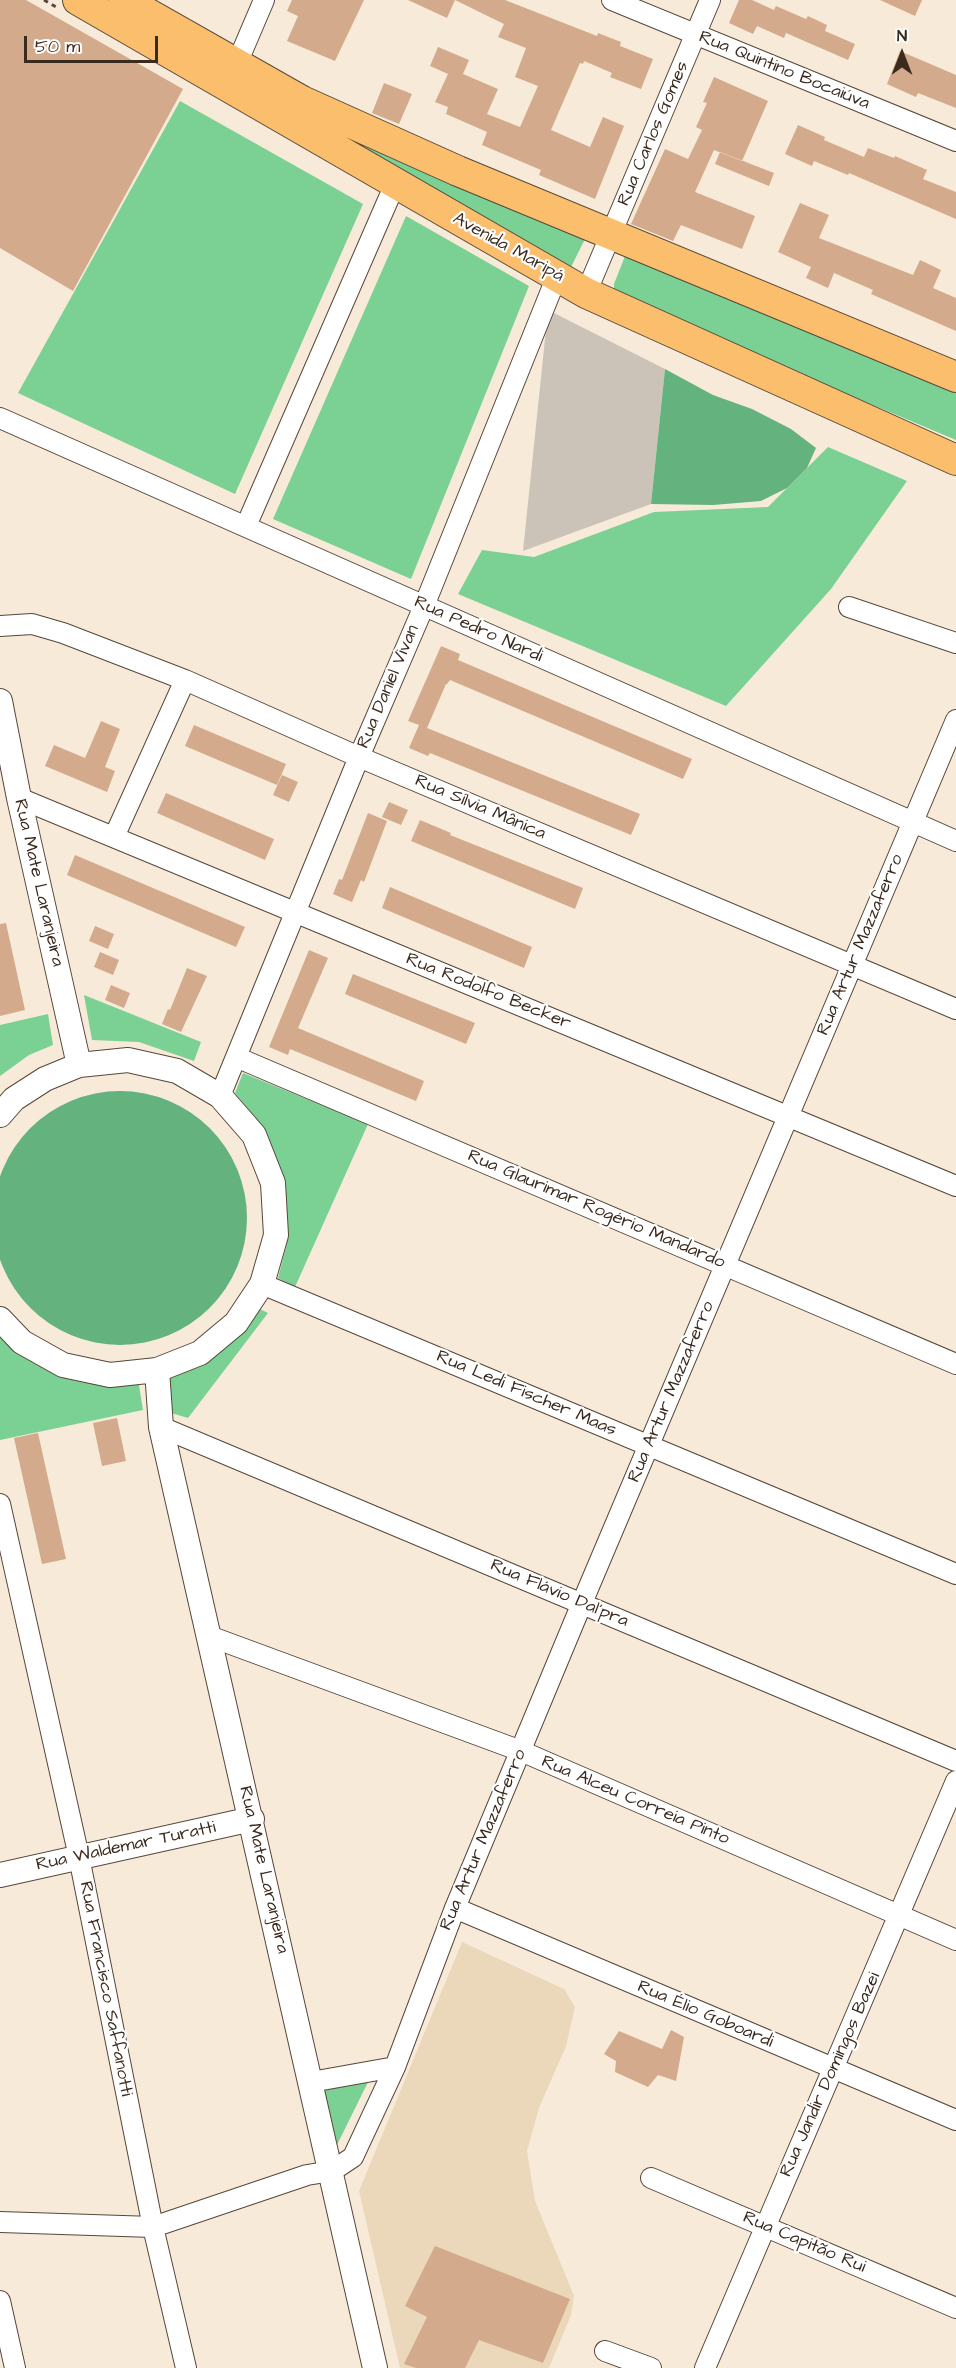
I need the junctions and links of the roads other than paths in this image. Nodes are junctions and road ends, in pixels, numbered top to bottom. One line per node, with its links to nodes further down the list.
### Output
1 (78, 0): 7 (main road, Avenida Maripá)
2 (124, 0): 7 (main road, Avenida Maripá)
3 (264, 0): 7 (street)
4 (612, 0): 6 (street, Rua Quintino Bocaiúva)
5 (710, 0): 6 (street, Rua Carlos Gomes)
6 (696, 34): 8 (street, Rua Quintino Bocaiúva); 10 (street, Rua Carlos Gomes)
7 (232, 75): 9 (main road, Avenida Maripá); 10 (main road, Avenida Maripá)
8 (956, 141)
9 (395, 184): 11 (main road, Avenida Maripá); 16 (street)
10 (612, 236): 12 (street, Rua Carlos Gomes); 13 (main road, Avenida Maripá)
11 (556, 276): 12 (main road, Avenida Maripá); 17 (street, Rua Daniel Vivan)
12 (586, 293): 15 (main road, Avenida Maripá)
13 (956, 377)
14 (0, 418): 16 (street, Rua Pedro Nardi)
15 (956, 460)
16 (246, 526): 17 (street, Rua Pedro Nardi)
17 (424, 606): 24 (street, Rua Daniel Vivan); 26 (street, Rua Pedro Nardi)
18 (849, 607): 20 (street)
19 (0, 626): 21 (street, Rua Sílvia Mânica)
20 (956, 643)
21 (185, 680): 24 (street, Rua Sílvia Mânica); 27 (street)
22 (0, 701): 25 (street, Rua Mate Laranjeira)
23 (956, 720): 26 (street, Rua Artur Mazzaferro)
24 (359, 758): 29 (street, Rua Daniel Vivan); 30 (street, Rua Sílvia Mânica)
25 (19, 798): 27 (street, Rua Rodolfo Becker); 33 (street, Rua Mate Laranjeira)
26 (912, 823): 28 (street, Rua Pedro Nardi); 30 (street, Rua Artur Mazzaferro)
27 (114, 837): 29 (street, Rua Rodolfo Becker)
28 (956, 841)
29 (296, 912): 32 (street, Rua Daniel Vivan); 36 (street, Rua Rodolfo Becker)
30 (853, 965): 31 (street, Rua Sílvia Mânica); 36 (street, Rua Artur Mazzaferro)
31 (956, 1009)
32 (236, 1058): 34 (street, Rua Daniel Vivan); 38 (street, Rua Glaurimar Rogério Mandardo)
33 (79, 1065): 34 (street); 35 (street)
34 (220, 1096): 39 (street)
35 (0, 1115)
36 (789, 1116): 37 (street, Rua Rodolfo Becker); 38 (street, Rua Artur Mazzaferro)
37 (956, 1186)
38 (726, 1266): 41 (street, Rua Glaurimar Rogério Mandardo); 44 (street, Rua Artur Mazzaferro)
39 (262, 1284): 42 (street); 44 (street, Rua Ledi Fischer Maas)
40 (0, 1319): 42 (street)
41 (956, 1364)
42 (157, 1371): 43 (street, Rua Mate Laranjeira)
43 (161, 1427): 47 (street, Rua Flávio Dal'pra); 48 (street, Rua Mate Laranjeira)
44 (650, 1446): 46 (street, Rua Ledi Fischer Maas); 47 (street, Rua Artur Mazzaferro)
45 (0, 1504): 53 (street, Rua Francisco Saffanotti)
46 (956, 1574)
47 (582, 1604): 49 (street, Rua Artur Mazzaferro); 50 (street, Rua Flávio Dal'pra)
48 (209, 1636): 49 (street, Rua Alceu Correia Pinto); 52 (street, Rua Mate Laranjeira)
49 (521, 1751): 55 (street, Rua Artur Mazzaferro); 56 (street, Rua Alceu Correia Pinto)
50 (956, 1761)
51 (956, 1781): 56 (street, Rua Jandir Domingos Bazei)
52 (252, 1819): 53 (street, Rua Waldemar Turatti); 60 (street, Rua Mate Laranjeira)
53 (79, 1857): 54 (street, Rua Waldemar Turatti); 66 (street, Rua Francisco Saffanotti)
54 (0, 1875)
55 (455, 1908): 58 (street, Rua Artur Mazzaferro); 59 (street, Rua Élio Goboardi)
56 (900, 1916): 57 (street, Rua Alceu Correia Pinto); 59 (street, Rua Jandir Domingos Bazei)
57 (956, 1940)
58 (394, 2067): 60 (street); 62 (street, Rua Artur Mazzaferro)
59 (834, 2069): 61 (street, Rua Élio Goboardi); 65 (street, Rua Jandir Domingos Bazei)
60 (311, 2082): 62 (street, Rua Mate Laranjeira)
61 (956, 2120)
62 (332, 2171): 66 (street, Rua Artur Mazzaferro); 72 (street, Rua Mate Laranjeira)
63 (651, 2178): 65 (street, Rua Capitão Rui)
64 (0, 2222): 66 (street, Rua Artur Mazzaferro)
65 (765, 2225): 68 (street, Rua Capitão Rui); 74 (street, Rua Jandir Domingos Bazei)
66 (153, 2227): 71 (street, Rua Francisco Saffanotti)
67 (0, 2301): 70 (street)
68 (956, 2308)
69 (605, 2351): 73 (street)
70 (15, 2368)
71 (186, 2368)
72 (375, 2368)
73 (651, 2368)
74 (705, 2368)

